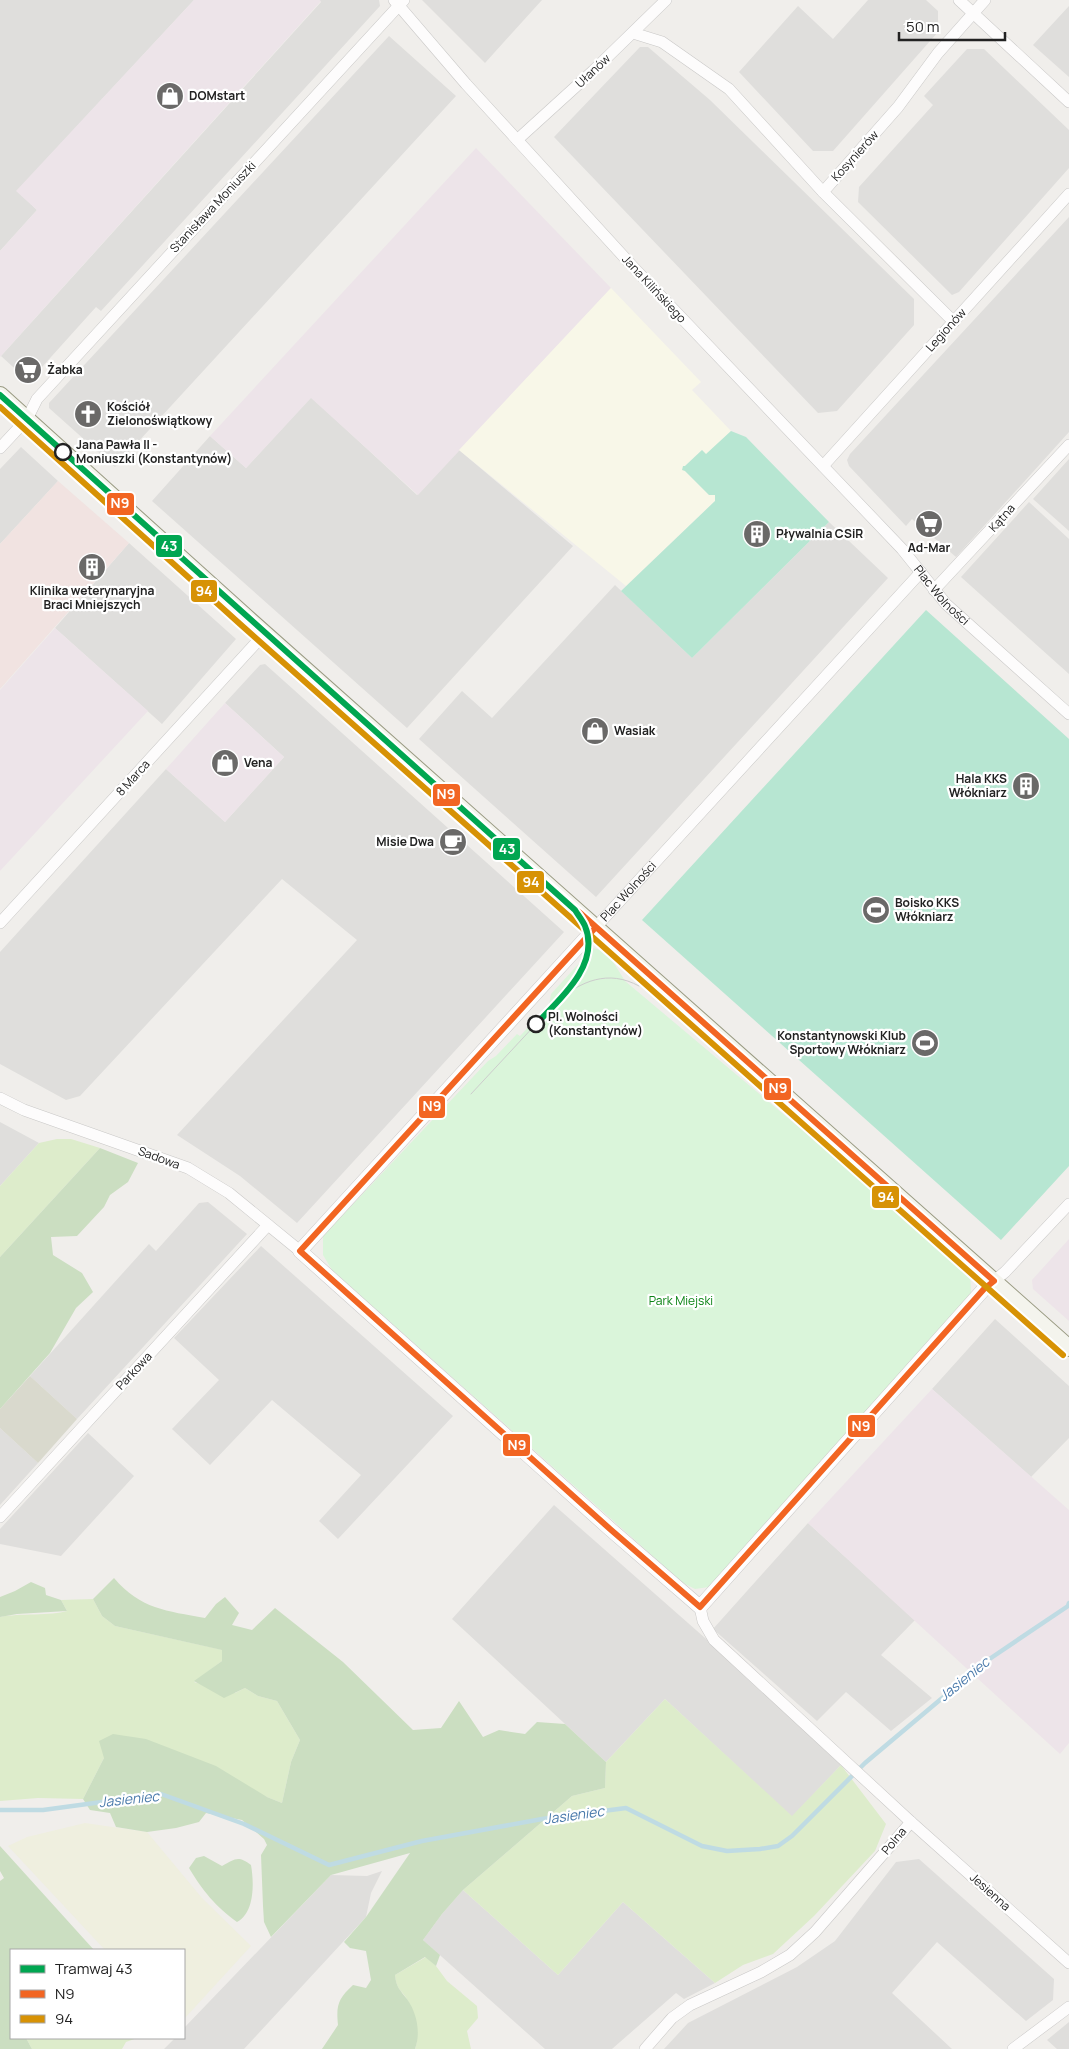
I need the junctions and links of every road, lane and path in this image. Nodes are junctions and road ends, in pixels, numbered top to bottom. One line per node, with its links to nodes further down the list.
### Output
1 (666, 0): 6 (street, Ułanów)
2 (959, 0): 5 (street)
3 (985, 0): 5 (street, Kosynierów)
4 (399, 2): 8 (street, Jana Kilińskiego); 13 (street, Stanisława Moniuszki)
5 (974, 13): 7 (street); 9 (street, Kosynierów)
6 (633, 33): 8 (street, Ułanów); 9 (street)
7 (1069, 102)
8 (517, 140): 16 (street, Jana Kilińskiego)
9 (823, 192): 11 (street, Kosynierów)
10 (1069, 194): 11 (street, Legionów)
11 (954, 322): 16 (street, Legionów)
12 (0, 395): 13 (main road)
13 (27, 419): 15 (street, Stanisława Moniuszki); 19 (main road)
14 (1069, 445): 18 (street, Kątna)
15 (0, 448)
16 (823, 466): 17 (street, Jana Kilińskiego)
17 (921, 572): 18 (street, Plac Wolności); 22 (street, Plac Wolności)
18 (934, 590): 20 (street, Plac Wolności)
19 (265, 633): 21 (street, 8 Marca); 22 (main road)
20 (1069, 714)
21 (0, 923)
22 (596, 927): 26 (street, Plac Wolności); 27 (main road)
23 (0, 1098): 25 (street, Sadowa)
24 (1069, 1204): 27 (street)
25 (268, 1225): 26 (street, Sadowa); 29 (street, Parkowa)
26 (300, 1250): 30 (street)
27 (994, 1281): 28 (main road); 30 (street)
28 (1069, 1348)
29 (0, 1517)
30 (700, 1606): 31 (street, Polna)
31 (911, 1822): 32 (street, Jesienna); 34 (street, Polna)
32 (1069, 1963)
33 (1069, 2007): 35 (street)
34 (645, 2049)
35 (1013, 2049)

